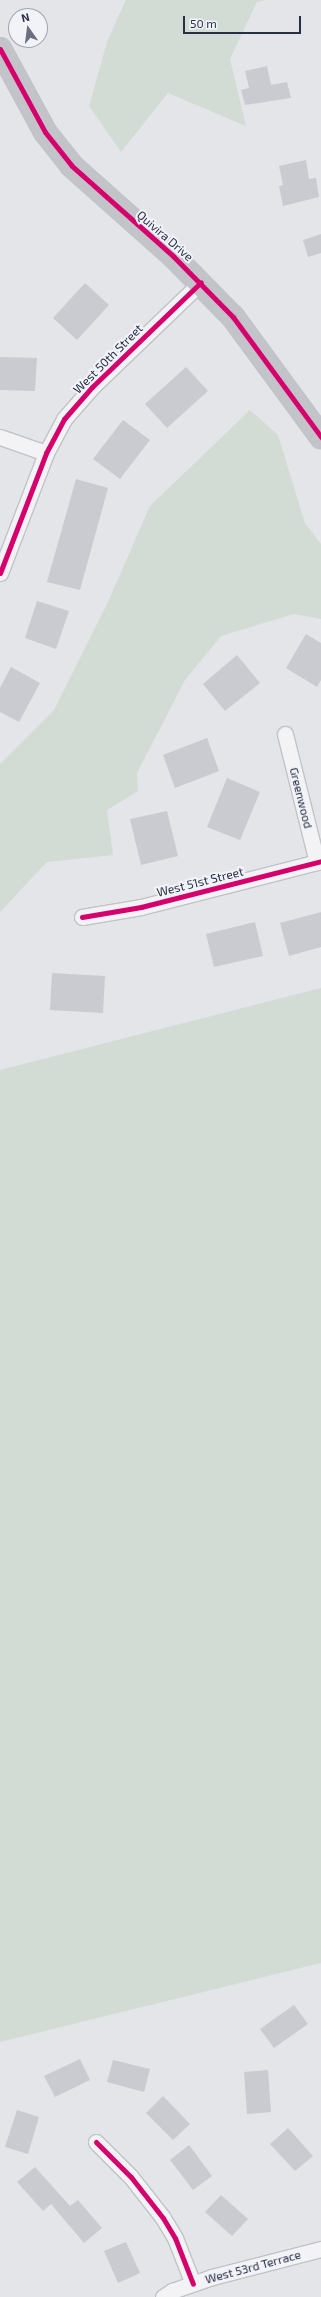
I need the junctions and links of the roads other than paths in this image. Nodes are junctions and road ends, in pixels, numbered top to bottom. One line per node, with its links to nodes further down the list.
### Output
1 (0, 49): 2 (main road, Quivira Drive)
2 (201, 282): 3 (main road, Quivira Drive); 5 (street, West 50th Street)
3 (318, 427)
4 (0, 437): 5 (street)
5 (46, 453): 6 (street, West 50th Street)
6 (0, 573)
7 (285, 734): 8 (street, Greenwood)
8 (319, 862): 9 (street, West 51st Street)
9 (82, 917)
10 (96, 2142): 12 (street)
11 (321, 2249): 12 (street, West 53rd Terrace)
12 (193, 2284): 13 (street, West 53rd Terrace)
13 (163, 2297)

